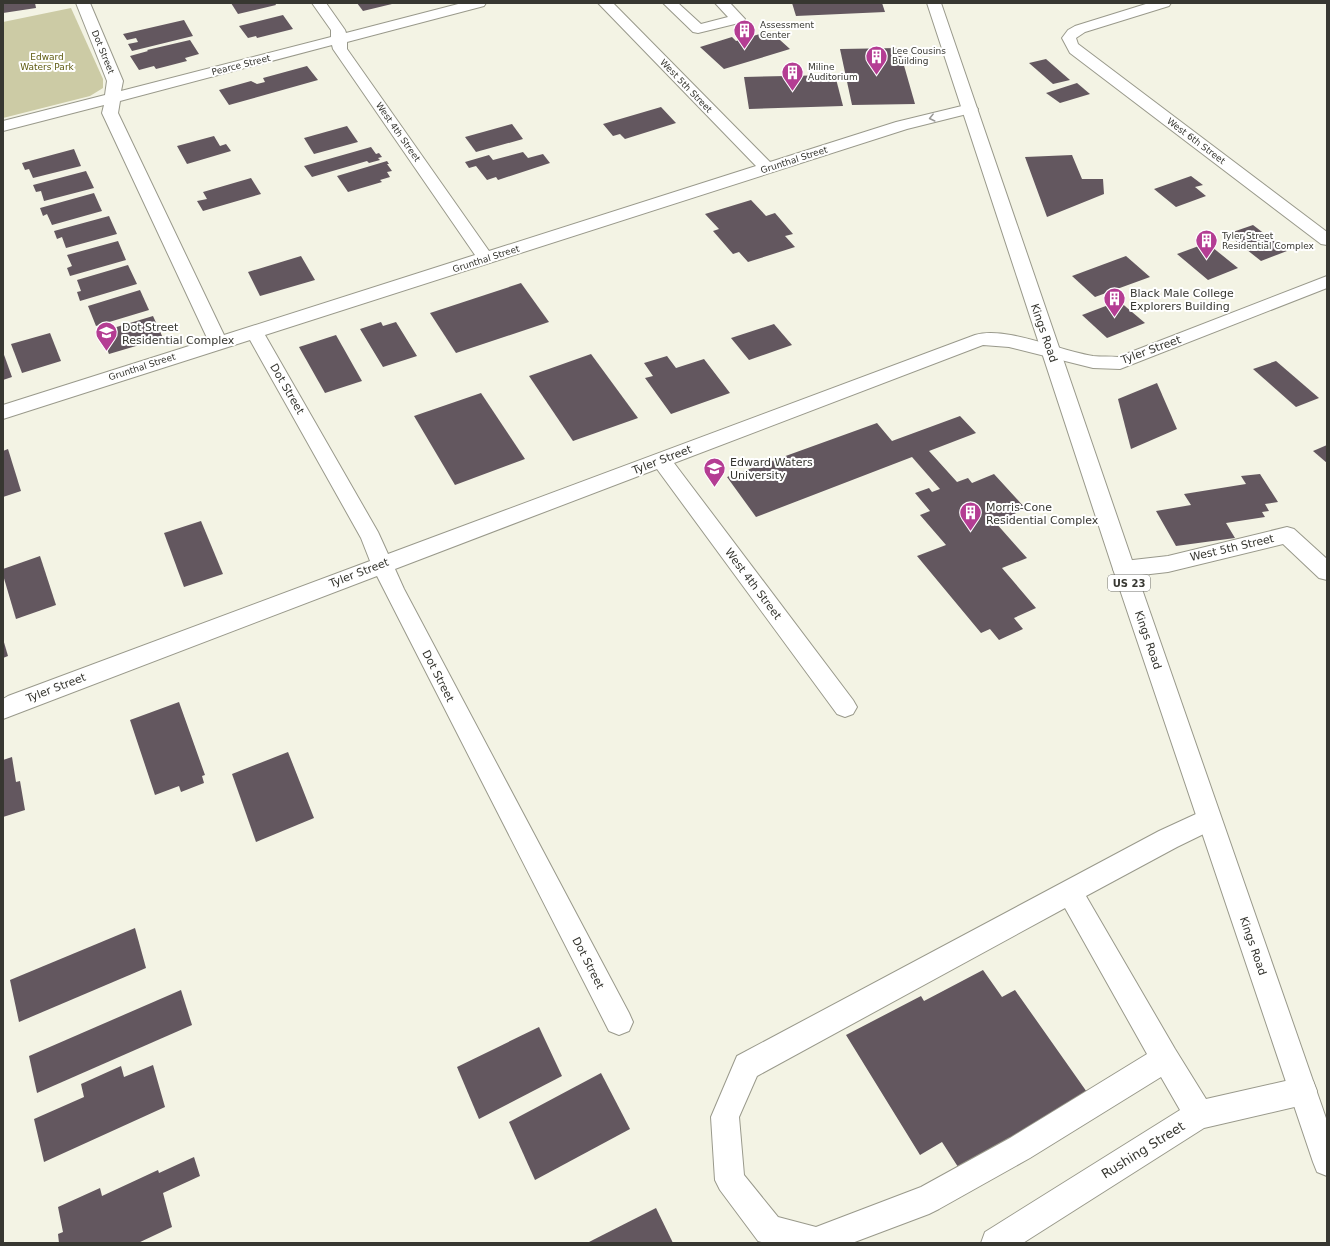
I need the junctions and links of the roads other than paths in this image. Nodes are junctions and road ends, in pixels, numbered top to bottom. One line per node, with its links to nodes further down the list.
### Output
1 (83, 3): 10 (street, Dot Street)
2 (319, 3): 9 (street, West 4th Street)
3 (479, 3): 9 (street, Pearce Street)
4 (605, 3): 13 (street, West 5th Street)
5 (670, 3): 6 (street)
6 (722, 3)
7 (934, 3): 11 (street, Kings Road / US 23)
8 (1164, 3): 14 (street, West 6th Street)
9 (339, 40): 10 (street, Pearce Street); 15 (street, West 4th Street)
10 (112, 97): 12 (street, Pearce Street); 18 (street, Dot Street)
11 (970, 109): 13 (street, Grunthal Street, one-way to 13); 19 (street, Kings Road / US 23)
12 (3, 126)
13 (767, 168): 15 (street, Grunthal Street)
14 (1327, 240)
15 (486, 259): 17 (street, Grunthal Street)
16 (1327, 282): 19 (street, Tyler Street)
17 (254, 331): 18 (street, Grunthal Street); 22 (street, Dot Street)
18 (218, 342): 20 (street, Grunthal Street)
19 (1050, 352): 21 (street, Tyler Street); 23 (street, Kings Road / US 23)
20 (3, 412)
21 (661, 460): 22 (street, Tyler Street); 25 (street, West 4th Street)
22 (383, 564): 26 (street, Tyler Street); 29 (street, Dot Street)
23 (1124, 569): 24 (street, West 5th Street); 27 (street, Kings Road / US 23)
24 (1327, 572)
25 (845, 707)
26 (3, 709)
27 (1210, 819): 28 (street); 31 (street, Kings Road / US 23)
28 (1070, 892): 30 (street); 30 (street)
29 (619, 1022)
30 (1165, 1059): 32 (street)
31 (1303, 1090): 32 (street, Rushing Street); 33 (street, Kings Road / US 23)
32 (1199, 1115): 34 (street, Rushing Street)
33 (1327, 1162)
34 (996, 1243)

